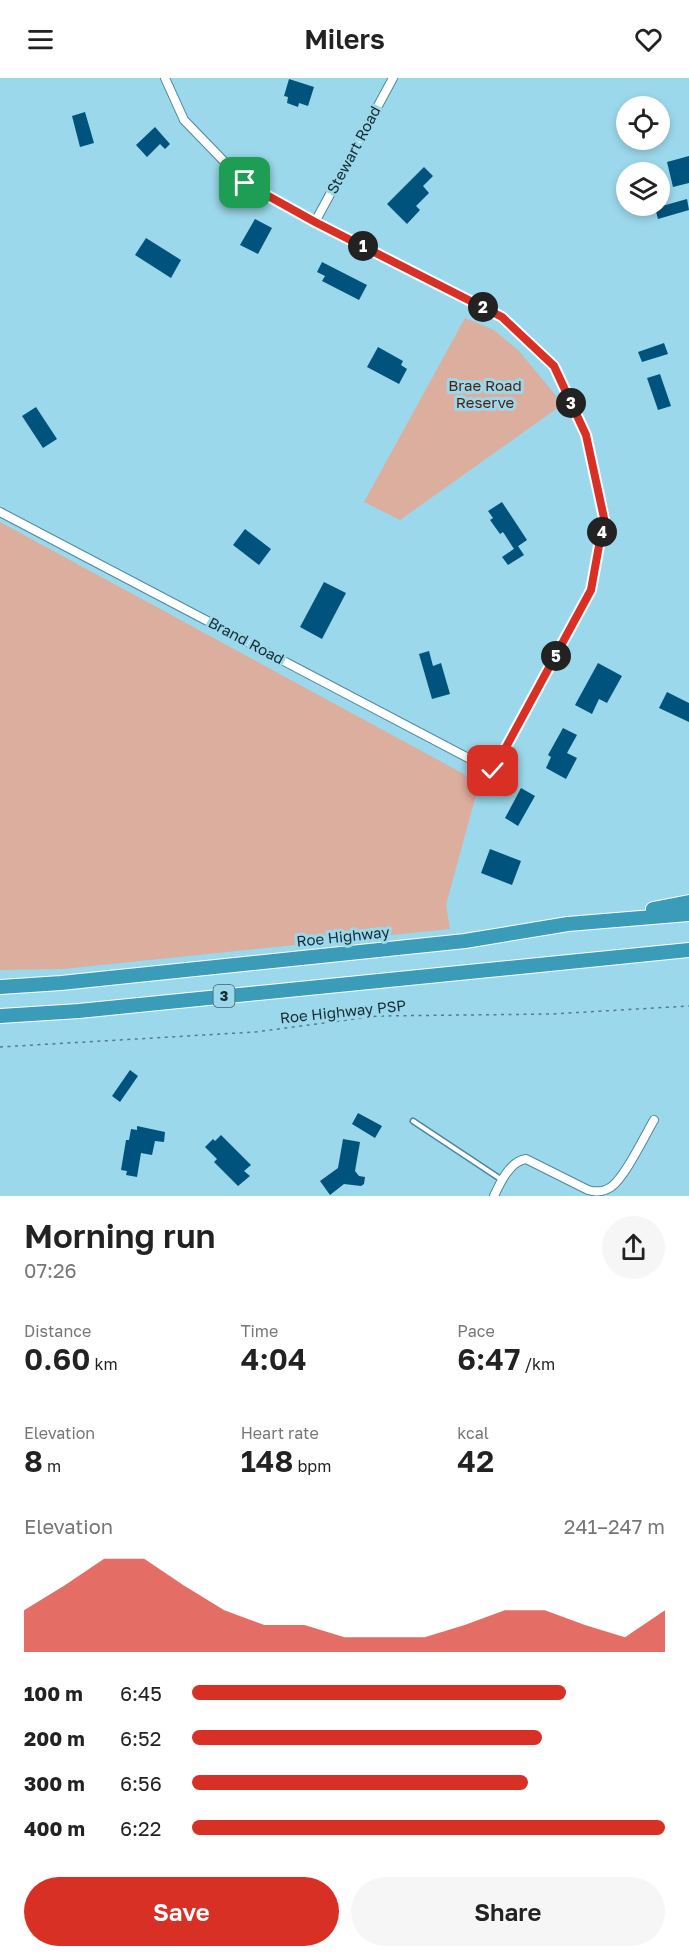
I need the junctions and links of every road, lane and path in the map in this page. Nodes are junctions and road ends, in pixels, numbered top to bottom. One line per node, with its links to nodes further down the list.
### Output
1 (165, 78): 3 (street)
2 (393, 78): 3 (street, Stewart Road)
3 (315, 222): 4 (street, Brand Road)
4 (0, 512)
5 (689, 902): 7 (highway)
6 (689, 914): 7 (highway, Roe Highway / 3)
7 (568, 924): 9 (highway, Roe Highway / 3)
8 (689, 950): 11 (highway, 3)
9 (0, 987)
10 (689, 1006): 12 (path, Roe Highway PSP)
11 (0, 1016)
12 (0, 1047)
13 (654, 1120): 15 (street)
14 (413, 1121): 15 (lane)
15 (502, 1180): 16 (street)
16 (494, 1196)

